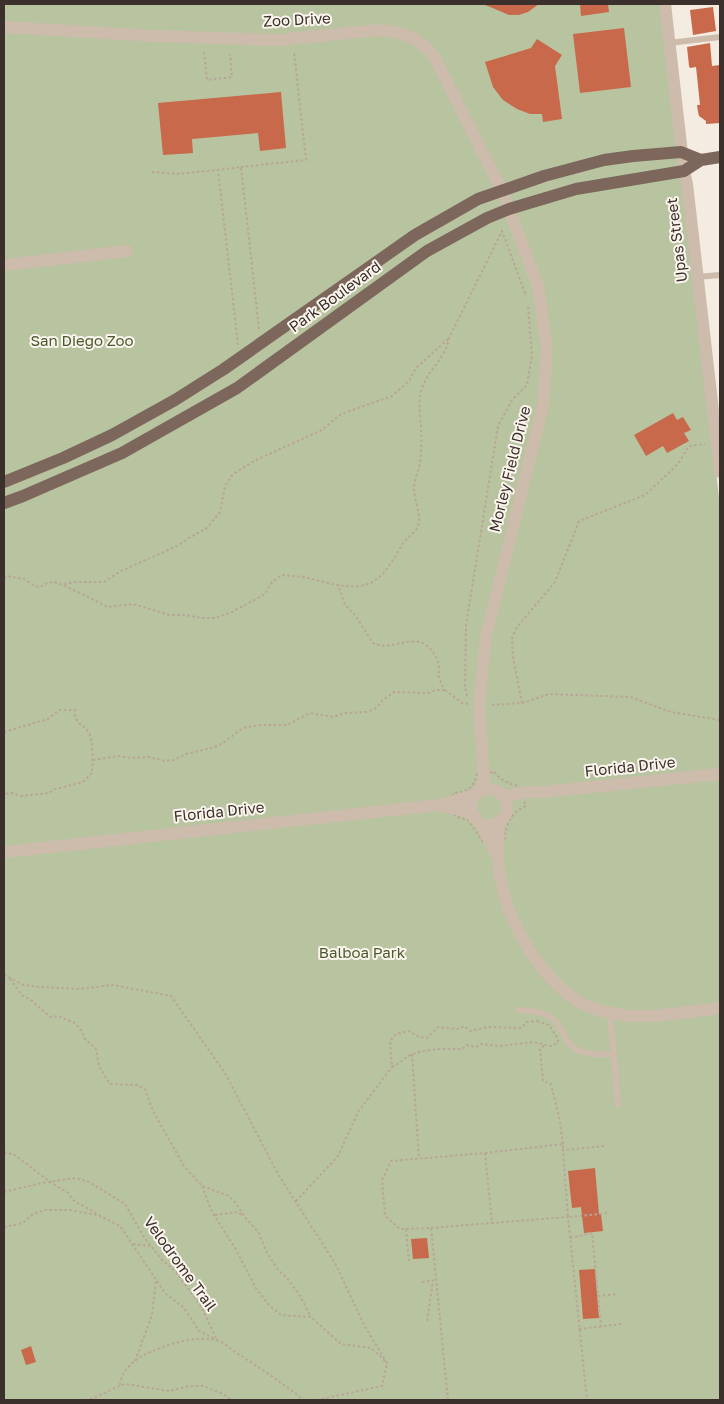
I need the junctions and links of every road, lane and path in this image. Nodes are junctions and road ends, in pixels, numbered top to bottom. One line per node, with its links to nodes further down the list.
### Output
1 (665, 4): 4 (street, Upas Street)
2 (4, 27): 15 (street, Zoo Drive)
3 (720, 37): 4 (lane)
4 (669, 43): 8 (street, Upas Street)
5 (204, 52): 7 (path)
6 (294, 52): 11 (path)
7 (230, 54)
8 (681, 152): 10 (main road, Park Boulevard); 13 (street, Upas Street); 15 (main road, Park Boulevard)
9 (720, 157): 10 (main road, Park Boulevard)
10 (701, 160): 13 (main road, Park Boulevard)
11 (241, 167): 12 (path); 21 (path)
12 (218, 170): 14 (path); 23 (path)
13 (684, 171): 16 (main road, Park Boulevard); 20 (street, Upas Street)
14 (152, 172)
15 (502, 191): 16 (street, Morley Field Drive); 26 (main road, Park Boulevard)
16 (509, 209): 27 (main road, Park Boulevard); 33 (street, Morley Field Drive)
17 (127, 251): 18 (street)
18 (4, 264)
19 (720, 274): 20 (lane)
20 (697, 277): 24 (street, Upas Street)
21 (259, 330)
22 (449, 338): 29 (path); 30 (path); 33 (path)
23 (238, 344)
24 (718, 448): 25 (street, Upas Street); 32 (path)
25 (720, 472)
26 (4, 482)
27 (4, 503)
28 (4, 578): 29 (path)
29 (62, 585): 30 (path)
30 (338, 585): 31 (path)
31 (444, 690): 33 (path); 37 (path)
32 (522, 703): 33 (path); 34 (path)
33 (474, 705): 36 (street, Morley Field Drive)
34 (720, 720)
35 (4, 732): 37 (path)
36 (483, 758): 42 (street, Morley Field Drive); 44 (street, Morley Field Drive)
37 (93, 760): 43 (path)
38 (494, 772): 40 (path)
39 (720, 774): 41 (street, Florida Drive)
40 (518, 786)
41 (543, 792): 42 (street, Florida Drive); 46 (street, Florida Drive)
42 (500, 793): 44 (street); 46 (street)
43 (4, 794)
44 (476, 794): 45 (street, Florida Drive); 47 (street)
45 (439, 805): 47 (street, Florida Drive); 48 (street, Florida Drive)
46 (502, 818): 47 (street); 49 (street)
47 (477, 819): 49 (street)
48 (4, 852)
49 (498, 859): 54 (street)
50 (4, 975): 51 (path)
51 (9, 977): 67 (path); 69 (path)
52 (720, 1008): 54 (street)
53 (518, 1010): 57 (lane)
54 (610, 1012): 57 (lane)
55 (545, 1046): 56 (path); 58 (path); 60 (path)
56 (412, 1054): 58 (path); 65 (path)
57 (613, 1054): 59 (lane)
58 (392, 1067): 69 (path)
59 (618, 1104)
60 (563, 1144): 62 (path); 64 (path)
61 (604, 1146): 62 (path)
62 (563, 1150): 74 (path)
63 (4, 1152): 66 (path)
64 (484, 1153): 65 (path); 75 (path)
65 (419, 1159): 78 (path)
66 (50, 1182): 68 (path, Velodrome Trail); 71 (path); 81 (path, Velodrome Trail)
67 (202, 1186): 72 (path); 73 (path)
68 (4, 1192)
69 (296, 1201): 96 (path)
70 (610, 1213): 74 (path)
71 (98, 1214): 76 (path, Velodrome Trail); 80 (path, Velodrome Trail)
72 (214, 1215): 73 (path); 89 (path)
73 (244, 1216): 89 (path)
74 (568, 1216): 75 (path); 79 (path)
75 (492, 1223): 77 (path)
76 (4, 1227)
77 (431, 1228): 78 (path); 85 (path)
78 (406, 1229): 82 (path)
79 (570, 1238): 88 (path); 93 (path)
80 (133, 1244): 81 (path); 83 (path, Velodrome Trail)
81 (151, 1246): 94 (path, Velodrome Trail)
82 (410, 1261)
83 (156, 1279): 94 (path, Velodrome Trail); 95 (path)
84 (433, 1280): 85 (path); 86 (path); 90 (path)
85 (437, 1280): 102 (path)
86 (422, 1282)
87 (618, 1294): 88 (path)
88 (598, 1296): 92 (path)
89 (311, 1317): 96 (path)
90 (427, 1321)
91 (622, 1324): 92 (path)
92 (601, 1327): 93 (path)
93 (579, 1329): 103 (path)
94 (217, 1340): 95 (path); 100 (path)
95 (134, 1362): 97 (path)
96 (387, 1363): 101 (path)
97 (120, 1385): 98 (path); 99 (path)
98 (85, 1400)
99 (232, 1400)
100 (304, 1400)
101 (317, 1400)
102 (448, 1400)
103 (587, 1400)

